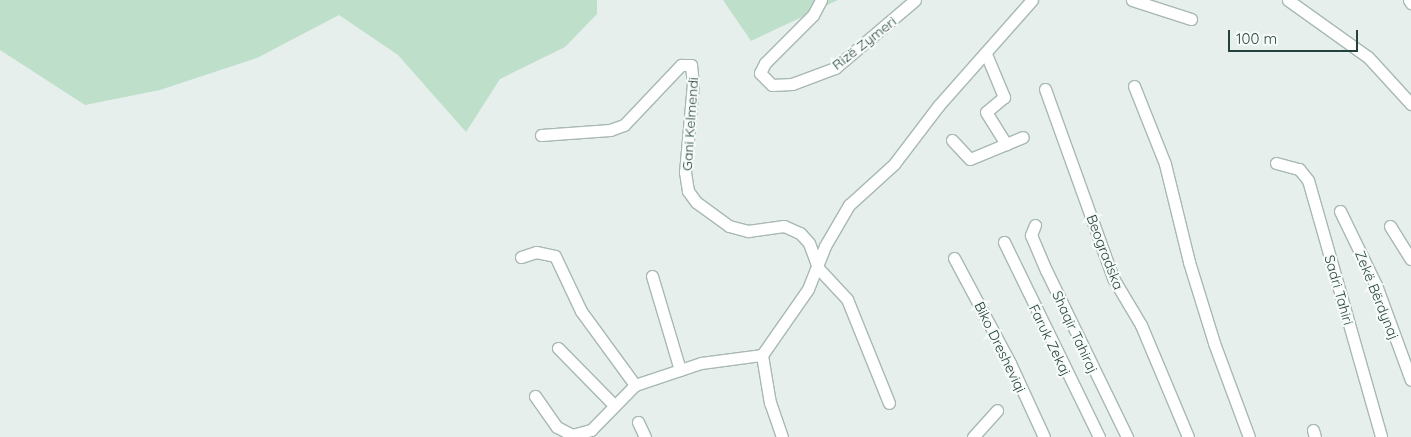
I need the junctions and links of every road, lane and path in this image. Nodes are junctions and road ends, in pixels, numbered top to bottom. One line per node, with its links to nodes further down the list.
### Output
1 (821, 0): 2 (street, Rizë Zymeri)
2 (914, 0)
3 (1032, 0): 9 (street)
4 (1132, 0): 8 (street)
5 (1288, 0): 12 (street)
6 (1409, 0): 7 (street)
7 (1411, 3)
8 (1191, 19)
9 (986, 54): 16 (street); 25 (street)
10 (1134, 86): 44 (street)
11 (1045, 89): 43 (street, Beogradska)
12 (1411, 104)
13 (541, 135): 25 (street, Gani Kelmendi)
14 (1023, 137): 16 (street)
15 (952, 140): 16 (street)
16 (1006, 144)
17 (1276, 163): 45 (street, Sadri Tahiri)
18 (1340, 211): 30 (street, Zekë Bërdynaj)
19 (1035, 225): 42 (street, Shaqir Tahiraj)
20 (1390, 226): 24 (street)
21 (1004, 242): 41 (street, Faruk Zekaj)
22 (521, 257): 31 (street)
23 (954, 258): 40 (street, Biko Dresheviqi)
24 (1411, 259)
25 (818, 268): 28 (street); 33 (street, Gani Kelmendi)
26 (652, 276): 29 (street)
27 (558, 348): 34 (street)
28 (762, 355): 29 (street); 38 (street)
29 (680, 370): 31 (street)
30 (1411, 380)
31 (635, 385): 34 (street)
32 (535, 396): 34 (street)
33 (889, 403)
34 (614, 405)
35 (997, 410): 39 (street)
36 (638, 422): 37 (street)
37 (645, 437)
38 (782, 437)
39 (973, 437)
40 (1044, 437)
41 (1098, 437)
42 (1127, 437)
43 (1188, 437)
44 (1249, 437)
45 (1381, 437)

